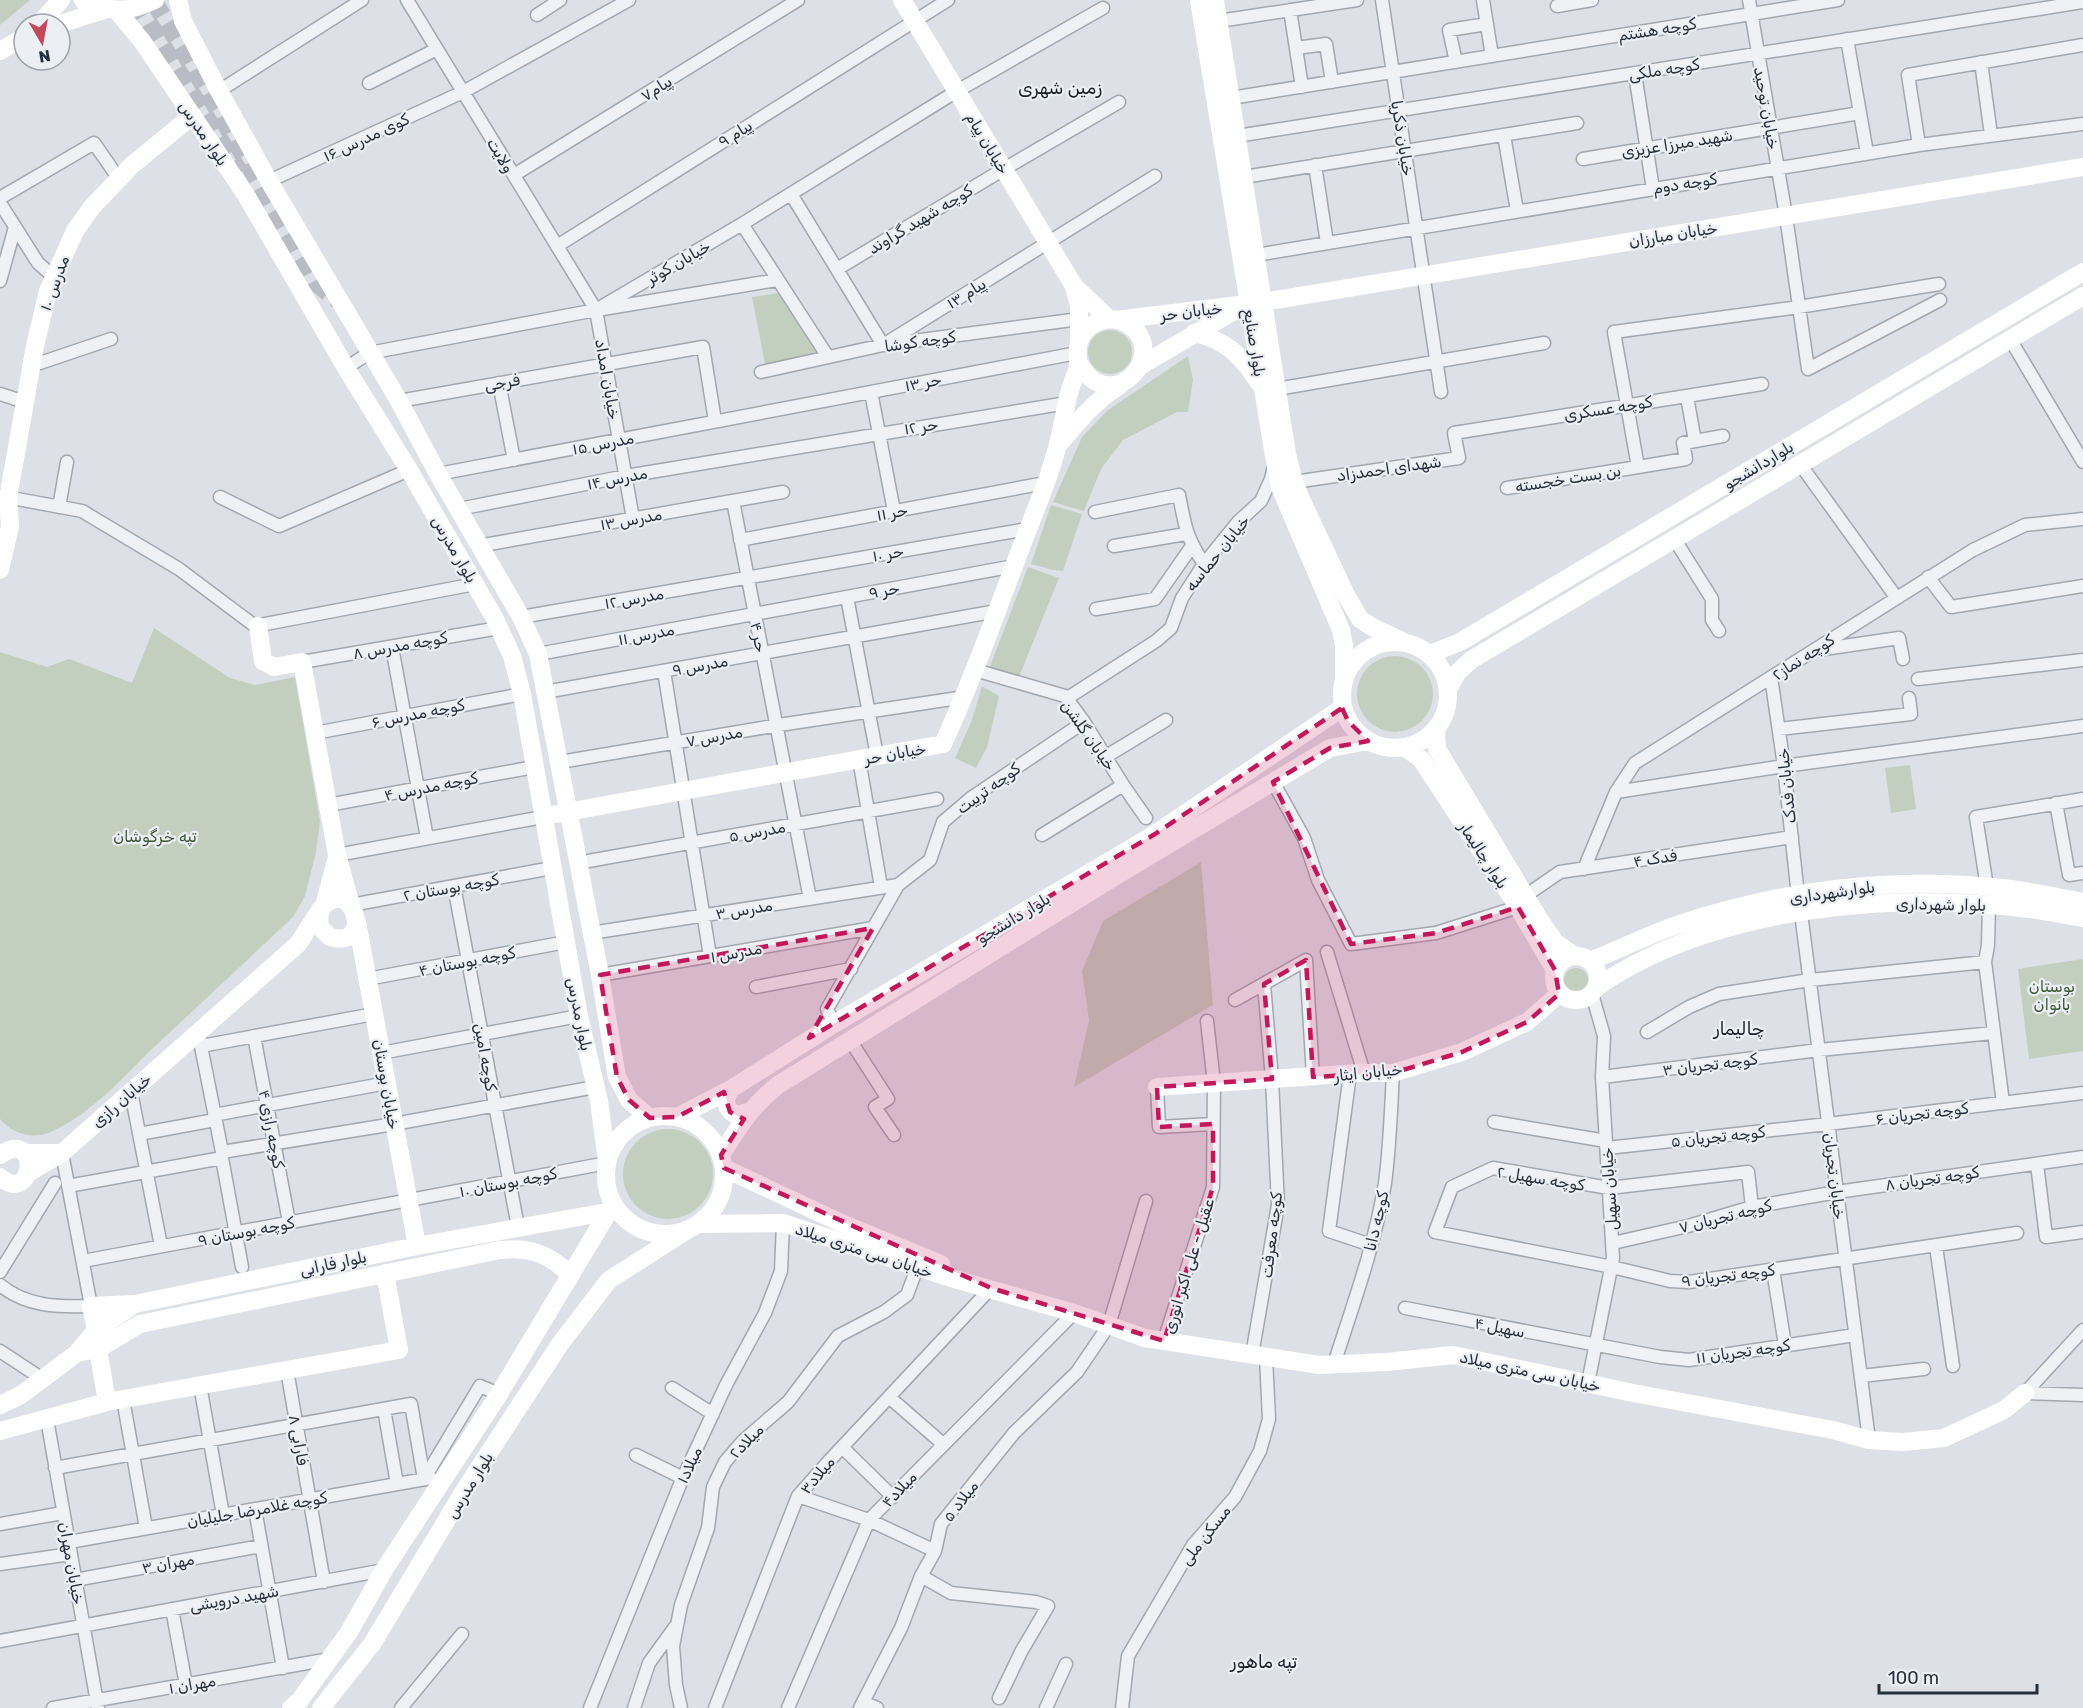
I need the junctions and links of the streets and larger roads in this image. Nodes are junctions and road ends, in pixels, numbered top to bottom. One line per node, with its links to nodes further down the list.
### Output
1 (61, 0): 25 (street)
2 (83, 0): 23 (street)
3 (155, 0): 23 (street)
4 (178, 0): 45 (street, بلوار مدرس)
5 (362, 0): 45 (street)
6 (407, 0): 35 (street, ولایت)
7 (560, 0): 27 (street)
8 (628, 0): 47 (street, کوی مدرس ۱۶)
9 (798, 0): 68 (street, پیام۷)
10 (902, 0): 28 (street, خیابان پیام)
11 (948, 0): 28 (street, پیام ۹)
12 (1199, 0): 96 (street, بلوار صنایع)
13 (1215, 0): 30 (street, بلوار صنایع)
14 (1357, 0): 24 (street)
15 (1382, 0): 40 (street, خیابان ذکریا)
16 (1483, 0): 31 (street)
17 (1592, 0): 21 (street)
18 (1749, 0): 26 (street, خیابان توحید)
19 (1838, 0): 26 (street, کوچه هشتم)
20 (2083, 2): 32 (street, کوچه ملکی)
21 (1557, 6)
22 (1103, 8): 46 (street, خیابان کوثر)
23 (112, 10): 29 (street); 52 (street, بلوار مدرس)
24 (1290, 10): 30 (street); 34 (street)
25 (50, 12)
26 (1751, 14): 36 (street, خیابان توحید); 37 (street, کوچه هشتم)
27 (537, 15)
28 (914, 20): 46 (street, خیابان پیام); 84 (street, پیام ۹)
29 (72, 21)
30 (1219, 21): 48 (street, بلوار صنایع)
31 (1487, 24): 37 (street); 39 (street)
32 (1847, 39): 36 (street, کوچه ملکی); 51 (street)
33 (2083, 45): 38 (street)
34 (1296, 48): 42 (street); 44 (street)
35 (437, 49): 43 (street); 47 (street, ولایت)
36 (1758, 53): 41 (street, کوچه ملکی); 55 (street, خیابان توحید)
37 (1492, 56): 39 (street, کوچه هشتم)
38 (1981, 62): 57 (street); 59 (street)
39 (1456, 63): 40 (street, کوچه هشتم)
40 (1393, 73): 42 (street, کوچه هشتم); 50 (street, خیابان ذکریا)
41 (1635, 74): 50 (street, کوچه ملکی); 60 (street)
42 (1332, 82): 44 (street, کوچه هشتم)
43 (369, 83)
44 (1302, 87): 48 (street, کوچه هشتم)
45 (219, 91): 72 (street, بلوار مدرس)
46 (957, 91): 67 (street, خیابان پیام); 74 (street, خیابان کوثر)
47 (463, 92): 68 (street, ولایت); 72 (street, کوی مدرس ۱۶)
48 (1231, 98): 58 (street, بلوار صنایع)
49 (1119, 102): 67 (street, کوچه شهید گراوند)
50 (1399, 112): 58 (street, کوچه ملکی); 61 (street, خیابان ذکریا)
51 (1860, 113): 55 (street, شهید میرزا عزیزی); 62 (street)
52 (192, 116): 71 (street, مدرس ۱۰); 113 (street, بلوار مدرس)
53 (1577, 123): 56 (street)
54 (2083, 124): 57 (street, کوچه دوم)
55 (1771, 128): 60 (street, شهید میرزا عزیزی); 66 (street, خیابان توحید)
56 (1504, 135): 61 (street); 77 (street)
57 (1991, 135): 59 (street, کوچه دوم)
58 (1237, 136): 70 (street, بلوار صنایع)
59 (1919, 145): 62 (street, کوچه دوم)
60 (1647, 147): 63 (street, شهید میرزا عزیزی); 73 (street)
61 (1405, 151): 64 (street); 81 (street, خیابان ذکریا)
62 (1867, 153): 66 (street, کوچه دوم)
63 (1583, 159)
64 (1316, 165): 70 (street); 83 (street)
65 (2083, 167): 78 (street, خیابان مبارزان)
66 (1778, 168): 73 (street, کوچه دوم); 78 (street, خیابان توحید)
67 (1004, 169): 82 (street, خیابان پیام); 86 (street, کوچه شهید گراوند)
68 (514, 175): 84 (street, ولایت)
69 (1155, 176): 82 (street, پیام ۱۳)
70 (1244, 177): 85 (street, بلوار صنایع)
71 (119, 179): 75 (street); 89 (street, مدرس ۱۰)
72 (269, 181): 106 (street, بلوار مدرس)
73 (1653, 189): 77 (street, کوچه دوم)
74 (791, 194): 79 (street, خیابان کوثر); 86 (street)
75 (0, 198)
76 (0, 203): 80 (street)
77 (1517, 211): 81 (street, کوچه دوم)
78 (1786, 216): 88 (street, خیابان مبارزان); 97 (street)
79 (742, 224): 90 (street); 98 (street, خیابان کوثر)
80 (15, 227): 89 (street); 91 (street)
81 (1418, 228): 83 (street, کوچه دوم); 88 (street, خیابان ذکریا)
82 (1048, 242): 93 (street, خیابان پیام); 105 (street, پیام ۱۳)
83 (1327, 243): 85 (street, کوچه دوم)
84 (557, 246): 98 (street, ولایت)
85 (1256, 255): 96 (street, بلوار صنایع)
86 (837, 270): 105 (street)
87 (2083, 272): 188 (street, بلواردانشجو)
88 (1424, 275): 96 (street, خیابان مبارزان); 109 (street, خیابان ذکریا)
89 (54, 277): 111 (street, مدرس ۱۰)
90 (777, 280): 98 (street); 108 (street)
91 (0, 281)
92 (1939, 284): 97 (street)
93 (1074, 286): 99 (street, خیابان پیام); 100 (street, خیابان پیام)
94 (2083, 296): 103 (street, بلواردانشجو)
95 (1940, 300): 97 (street)
96 (1256, 303): 100 (street, خیابان حر); 101 (street, خیابان حر); 118 (street, بلوار صنایع)
97 (1799, 306): 126 (street, بن بست خجسته)
98 (596, 310): 106 (street, خیابان کوثر); 110 (street, خیابان امداد)
99 (1079, 319): 105 (street, کوچه کوشا); 107 (street, خیابان پیام)
100 (1113, 319): 107 (street); 112 (street)
101 (1194, 333): 112 (street, خیابان حر); 118 (street)
102 (111, 339): 111 (street)
103 (2010, 339): 134 (street); 141 (street, بلواردانشجو)
104 (1544, 343): 109 (street)
105 (884, 345): 108 (street, کوچه کوشا)
106 (369, 353): 113 (street); 123 (street, بلوار مدرس)
107 (1078, 353): 116 (street); 119 (street, ۱۳ حر); 125 (street, خیابان حر)
108 (828, 357): 114 (street, کوچه کوشا)
109 (1436, 360): 118 (street); 120 (street, خیابان ذکریا)
110 (605, 363): 115 (street, فرجی); 128 (street, فرجی); 132 (street, خیابان امداد)
111 (31, 366): 124 (street, مدرس ۱۰)
112 (1140, 366): 116 (street)
113 (346, 368): 143 (street, بلوار مدرس)
114 (761, 372)
115 (499, 382): 123 (street, فرجی); 137 (street)
116 (1123, 383): 135 (street, خیابان حر)
117 (1762, 384): 122 (street, کوچه عسکری)
118 (1270, 389): 139 (street, بلوار صنایع); 146 (street, بلوار صنایع)
119 (871, 392): 127 (street, ۱۳ حر); 129 (street)
120 (1440, 392)
121 (0, 394): 124 (street)
122 (1687, 397): 126 (street, کوچه عسکری); 133 (street)
123 (399, 401): 144 (street, بلوار مدرس)
124 (25, 402): 151 (street, مدرس ۱۰)
125 (1067, 403): 129 (street, حر ۱۲); 135 (street, خیابان حر)
126 (1628, 404): 130 (street, کوچه عسکری); 142 (street, بن بست خجسته)
127 (768, 411): 128 (street, مدرس ۱۵)
128 (715, 421): 132 (street, مدرس ۱۵)
129 (879, 433): 136 (street, حر ۱۲); 155 (street)
130 (1455, 433): 146 (street, شهدای احمدزاد)
131 (1723, 436): 133 (street)
132 (619, 440): 137 (street, مدرس ۱۵); 145 (street, خیابان امداد)
133 (1695, 441): 142 (street)
134 (2078, 445): 140 (street)
135 (1058, 446): 147 (street, خیابان حر)
136 (776, 450): 145 (street, مدرس ۱۴)
137 (514, 460): 144 (street, مدرس ۱۵)
138 (67, 462): 153 (street)
139 (1275, 462): 166 (street, خیابان حماسه); 194 (street, بلوار صنایع)
140 (2083, 462)
141 (1800, 464): 162 (street, بلواردانشجو); 174 (street)
142 (1638, 467): 148 (street, بن بست خجسته)
143 (409, 470): 150 (street); 171 (street, بلوار مدرس)
144 (438, 474): 154 (street, بلوار مدرس)
145 (626, 476): 154 (street, مدرس ۱۴); 157 (street, خیابان امداد)
146 (1294, 482): 183 (street, بلوار صنایع)
147 (1045, 483): 155 (street, حر ۱۱); 159 (street, خیابان حر)
148 (1507, 488)
149 (783, 492): 152 (street, مدرس ۱۳)
150 (220, 497)
151 (3, 500): 153 (street); 168 (street, مدرس ۱۰)
152 (733, 501): 157 (street, مدرس ۱۳); 161 (street, حر ۴)
153 (59, 507): 179 (street)
154 (459, 509): 163 (street, بلوار مدرس)
155 (894, 511): 161 (street, حر ۱۱)
156 (1095, 512): 160 (street)
157 (633, 519): 163 (street, مدرس ۱۳)
158 (2083, 519): 169 (street, کوچه نماز۲)
159 (1028, 529): 167 (street, خیابان حر); 170 (street, حر ۱۰)
160 (1186, 534): 164 (street); 165 (street)
161 (740, 540): 170 (street, حر ۴)
162 (1675, 540): 181 (street); 197 (street, بلواردانشجو)
163 (478, 546): 178 (street, بلوار مدرس)
164 (1114, 546)
165 (1192, 546): 166 (street); 175 (street)
166 (1204, 564): 200 (street, خیابان حماسه)
167 (1014, 566): 173 (street, حر ۹); 176 (street, خیابان حر)
168 (0, 570)
169 (1928, 577): 172 (street); 174 (street, کوچه نماز۲)
170 (748, 578): 177 (street, حر ۴); 178 (street, مدرس ۱۲)
171 (475, 584): 179 (street); 180 (street, بلوار مدرس)
172 (2083, 586)
173 (847, 597): 177 (street, حر ۹); 182 (street)
174 (1896, 597): 185 (street, کوچه نماز۲)
175 (1096, 609)
176 (997, 611): 182 (street, مدرس ۹); 192 (street, خیابان حر)
177 (755, 614): 186 (street, حر ۴); 187 (street, مدرس ۱۱)
178 (521, 617): 187 (street, بلوار مدرس)
179 (258, 626): 191 (street)
180 (499, 628): 184 (street, کوچه مدرس ۸); 199 (street, بلوار مدرس)
181 (1719, 631)
182 (854, 637): 186 (street, مدرس ۹); 204 (street)
183 (1402, 642): 188 (street); 194 (street)
184 (392, 647): 191 (street, کوچه مدرس ۸); 205 (street)
185 (1812, 651): 189 (street); 195 (street, کوچه نماز۲)
186 (763, 653): 193 (street, مدرس ۹); 208 (street, حر ۴)
187 (538, 654): 198 (street, بلوار مدرس)
188 (1430, 654): 197 (street)
189 (1903, 659)
190 (2083, 660): 196 (street)
191 (302, 662): 212 (street)
192 (975, 670): 200 (street, خیابان گلشن); 201 (street, خیابان حر)
193 (664, 671): 198 (street, مدرس ۹); 214 (street)
194 (1344, 676): 203 (street)
195 (1771, 677): 211 (street, خیابان فدک); 227 (street, کوچه نماز۲)
196 (1918, 680)
197 (1448, 689): 210 (street)
198 (545, 692): 219 (street, بلوار مدرس)
199 (522, 694): 205 (street, کوچه مدرس ۶); 221 (street, بلوار مدرس)
200 (1065, 696): 207 (street, خیابان گلشن)
201 (965, 697): 204 (street, مدرس ۷); 216 (street, خیابان حر)
202 (1909, 698): 211 (street)
203 (1342, 708): 213 (street); 281 (street, بلوار دانشجو)
204 (869, 710): 208 (street, مدرس ۷); 216 (street)
205 (405, 716): 212 (street, کوچه مدرس ۶); 225 (street)
206 (1166, 720): 217 (street)
207 (1084, 722): 217 (street, خیابان گلشن); 246 (street, کوچه تربیت)
208 (777, 725): 214 (street, مدرس ۷); 222 (street, حر ۴)
209 (2083, 726): 220 (street)
210 (1436, 729): 215 (street); 251 (street, بلوار چالیمار)
211 (1779, 729): 220 (street, خیابان فدک)
212 (315, 733): 231 (street)
213 (1368, 741): 215 (street); 223 (street, بلوار دانشجو)
214 (675, 744): 219 (street, مدرس ۷); 226 (street)
215 (1404, 747): 251 (street, بلوار چالیمار)
216 (878, 756): 218 (street, خیابان حر)
217 (1105, 757): 224 (street, خیابان گلشن)
218 (859, 759): 222 (street, خیابان حر); 232 (street)
219 (560, 762): 233 (street, بلوار مدرس)
220 (1784, 766): 227 (street); 238 (street, خیابان فدک)
221 (534, 767): 225 (street, کوچه مدرس ۴); 234 (street, بلوار مدرس)
222 (786, 773): 226 (street, خیابان حر); 236 (street, حر ۴)
223 (1273, 782): 251 (street, فدک ۴); 287 (street, بلوار دانشجو)
224 (1123, 785): 235 (street, خیابان گلشن); 237 (street)
225 (418, 789): 231 (street, کوچه مدرس ۴); 239 (street)
226 (683, 791): 233 (street, خیابان حر); 240 (street)
227 (1616, 792): 244 (street, کوچه نماز۲)
228 (937, 798): 232 (street, مدرس ۵)
229 (2083, 799): 230 (street)
230 (2056, 803): 245 (street); 249 (street)
231 (328, 805): 241 (street)
232 (868, 811): 236 (street, مدرس ۵); 248 (street)
233 (567, 812): 234 (street, خیابان حر); 242 (street, بلوار مدرس)
234 (543, 817): 239 (street); 243 (street, بلوار مدرس)
235 (1146, 819)
236 (796, 824): 240 (street, مدرس ۵); 250 (street, حر ۴)
237 (1042, 835)
238 (1792, 837): 244 (street, فدک ۴); 253 (street, خیابان فدک)
239 (427, 838): 241 (street)
240 (692, 842): 242 (street, مدرس ۵); 256 (street)
241 (337, 855): 254 (street); 255 (street, خیابان بوستان)
242 (577, 863): 259 (street, بلوار مدرس)
243 (552, 868): 247 (street, کوچه بوستان ۲); 261 (street, بلوار مدرس)
244 (1584, 869): 251 (street, فدک ۴)
245 (2083, 873)
246 (898, 885): 248 (street, مدرس ۳); 258 (street, کوچه تربیت)
247 (454, 886): 255 (street, کوچه بوستان ۲); 266 (street, کوچه امین)
248 (881, 887): 250 (street, مدرس ۳)
249 (1988, 896): 252 (street); 253 (street, بلوار شهرداری); 257 (street, بلوار شهرداری); 267 (street)
250 (810, 899): 256 (street, مدرس ۳)
251 (1521, 902): 265 (street, بلوار چالیمار); 269 (street, بلوار چالیمار)
252 (2083, 902)
253 (1800, 904): 265 (street, بلوارشهرداری); 272 (street, خیابان تجریان); 275 (street, بلوار شهرداری)
254 (322, 908): 255 (street); 260 (street); 262 (street, خیابان رازی)
255 (354, 914): 260 (street); 271 (street, خیابان بوستان)
256 (704, 915): 259 (street, مدرس ۳); 264 (street)
257 (2083, 918)
258 (873, 928): 264 (street, مدرس ۱); 268 (street, کوچه تربیت)
259 (591, 933): 270 (street, بلوار مدرس)
260 (335, 939): 262 (street)
261 (566, 942): 266 (street, کوچه بوستان ۴); 279 (street, بلوار مدرس)
262 (298, 944): 286 (street, خیابان رازی)
263 (1328, 952): 290 (street)
264 (710, 956): 270 (street, مدرس ۱)
265 (1582, 958): 269 (street); 275 (street)
266 (468, 960): 271 (street, کوچه بوستان ۴); 284 (street, کوچه امین)
267 (1984, 962): 272 (street); 283 (street)
268 (851, 969): 274 (street); 281 (street, کوچه تربیت)
269 (1555, 970): 276 (street)
270 (600, 975): 299 (street, بلوار مدرس)
271 (367, 979): 278 (street, خیابان بوستان)
272 (1810, 980): 282 (street); 288 (street, خیابان تجریان)
273 (1264, 984): 277 (street); 292 (street); 294 (street, کوچه معرفت)
274 (756, 987)
275 (1594, 991): 276 (street); 293 (street, خیابان سهیل)
276 (1559, 994): 291 (street, خیابان ایثار)
277 (1235, 1000)
278 (374, 1014): 285 (street); 289 (street, خیابان بوستان)
279 (579, 1016): 284 (street); 302 (street, بلوار مدرس)
280 (1207, 1021): 296 (street, عقیل - علی اکبر انوری)
281 (834, 1024): 298 (street, بلوار دانشجو)
282 (1647, 1032)
283 (1993, 1033): 288 (street, کوچه تجریان ۳); 303 (street)
284 (482, 1034): 289 (street); 305 (street, کوچه امین)
285 (254, 1036): 286 (street); 304 (street, کوچه رازی ۴)
286 (200, 1039): 300 (street, خیابان رازی); 307 (street)
287 (850, 1040): 306 (street, بلوار دانشجو); 315 (street)
288 (1819, 1050): 293 (street, کوچه تجریان ۳); 313 (street, خیابان تجریان)
289 (381, 1053): 295 (street, خیابان بوستان)
290 (1357, 1073): 291 (street, خیابان ایثار); 292 (street, خیابان ایثار); 347 (street)
291 (1393, 1073): 347 (street, کوچه دانا)
292 (1313, 1077): 294 (street, خیابان ایثار)
293 (1602, 1077): 318 (street, خیابان سهیل)
294 (1272, 1079): 296 (street, خیابان ایثار); 379 (street, کوچه معرفت)
295 (387, 1083): 304 (street); 311 (street, خیابان بوستان)
296 (1214, 1083): 297 (street, خیابان ایثار); 312 (street, عقیل - علی اکبر انوری)
297 (1157, 1087): 312 (street)
298 (731, 1089): 306 (street); 309 (street, بلوار دانشجو)
299 (623, 1091): 302 (street); 308 (street, بلوار مدرس)
300 (131, 1092): 314 (street); 320 (street, خیابان رازی)
301 (2083, 1093): 303 (street, کوچه تجریان ۶)
302 (597, 1094): 305 (street); 324 (street, بلوار مدرس)
303 (2010, 1102): 313 (street, کوچه تجریان ۶)
304 (267, 1105): 307 (street); 317 (street, کوچه رازی ۴)
305 (495, 1106): 311 (street); 328 (street, کوچه امین)
306 (748, 1112): 323 (street, بلوار دانشجو)
307 (214, 1118): 314 (street); 321 (street)
308 (650, 1118): 309 (street); 324 (street)
309 (677, 1118): 323 (street)
310 (1494, 1122): 318 (street, کوچه تجریان ۵)
311 (394, 1124): 317 (street); 333 (street, خیابان بوستان)
312 (1213, 1124): 373 (street, عقیل - علی اکبر انوری)
313 (1828, 1124): 318 (street, کوچه تجریان ۵); 332 (street, خیابان تجریان)
314 (139, 1134): 326 (street)
315 (894, 1135)
316 (0, 1137): 319 (street)
317 (275, 1144): 321 (street); 337 (street, کوچه رازی ۴)
318 (1606, 1144): 331 (street, خیابان سهیل)
319 (14, 1152): 320 (street); 327 (street)
320 (62, 1153): 327 (street, خیابان رازی); 330 (street)
321 (222, 1155): 326 (street); 342 (street)
322 (2083, 1157): 325 (street, کوچه تجریان ۸)
323 (722, 1161): 340 (street); 354 (street, خیابان سی متری میلاد)
324 (607, 1162): 328 (street, کوچه بوستان ۱۰); 336 (street)
325 (2033, 1164): 332 (street, کوچه تجریان ۸); 344 (street)
326 (146, 1171): 330 (street); 348 (street)
327 (10, 1181)
328 (509, 1182): 333 (street, کوچه بوستان ۱۰); 339 (street, کوچه امین)
329 (55, 1184): 358 (street)
330 (68, 1186): 353 (street)
331 (1609, 1188): 335 (street); 343 (street, کوچه سهیل ۲); 346 (street, خیابان سهیل)
332 (1837, 1191): 335 (street, کوچه تجریان ۷); 352 (street, خیابان تجریان)
333 (408, 1200): 337 (street, کوچه بوستان ۹); 349 (street, خیابان بوستان)
334 (1146, 1202): 369 (street, میلاد ۵)
335 (1752, 1207): 346 (street, کوچه تجریان ۷)
336 (610, 1208): 339 (street, بلوار فارابی); 340 (street); 360 (street, بلوار مدرس)
337 (290, 1222): 342 (street, کوچه بوستان ۹)
338 (783, 1223): 340 (street, خیابان سی متری میلاد); 354 (street, خیابان سی متری میلاد); 397 (street, میلاد۱)
339 (518, 1227): 341 (street, بلوار فارابی)
340 (692, 1227): 408 (street, بلوار مدرس)
341 (496, 1231): 349 (street, بلوار فارابی); 351 (street)
342 (236, 1232): 348 (street, کوچه بوستان ۹); 355 (street)
343 (1435, 1232): 356 (street, کوچه تجریان ۹)
344 (2083, 1232)
345 (2017, 1233): 350 (street, کوچه تجریان ۹)
346 (1613, 1243): 356 (street, خیابان سهیل)
347 (1371, 1245): 380 (street, کوچه دانا)
348 (161, 1246): 353 (street, کوچه بوستان ۹)
349 (417, 1246): 363 (street, بلوار فارابی)
350 (1936, 1246): 352 (street, کوچه تجریان ۹); 381 (street)
351 (500, 1250): 359 (street, بلوار فارابی); 360 (street, بلوار فارابی)
352 (1846, 1260): 357 (street, کوچه تجریان ۹); 372 (street, خیابان تجریان)
353 (83, 1261): 365 (street)
354 (920, 1262): 362 (street, خیابان سی متری میلاد); 434 (street, میلاد۲)
355 (242, 1267)
356 (1612, 1268): 357 (street, کوچه تجریان ۹); 374 (street, خیابان سهیل)
357 (1773, 1270): 375 (street)
358 (0, 1272)
359 (385, 1273): 368 (street, بلوار فارابی); 383 (street, بلوار فارابی)
360 (570, 1275): 390 (street, بلوار مدرس)
361 (0, 1285): 365 (street)
362 (991, 1288): 367 (street, خیابان سی متری میلاد); 393 (street, میلاد۳)
363 (160, 1298): 364 (street, بلوار فارابی); 368 (street)
364 (135, 1304): 365 (street); 370 (street, بلوار فارابی)
365 (91, 1306): 370 (street)
366 (1405, 1308): 374 (street, سهیل ۴)
367 (1074, 1313): 369 (street, خیابان سی متری میلاد); 403 (street, میلاد۴)
368 (167, 1317): 376 (street, بلوار فارابی)
369 (1109, 1325): 373 (street, خیابان سی متری میلاد); 426 (street, میلاد ۵)
370 (96, 1330): 378 (street, بلوار فارابی)
371 (2083, 1330): 389 (street)
372 (1855, 1335): 375 (street, کوچه تجریان ۱۱); 384 (street, خیابان تجریان)
373 (1164, 1341): 379 (street, خیابان سی متری میلاد)
374 (1595, 1344): 375 (street, کوچه تجریان ۱۱); 386 (street, خیابان سهیل)
375 (1785, 1346)
376 (98, 1349): 378 (street, بلوار فارابی); 394 (street)
377 (0, 1351): 385 (street)
378 (78, 1353): 385 (street, بلوار فارابی)
379 (1259, 1356): 380 (street, خیابان سی متری میلاد); 456 (street, مسکن ملی)
380 (1334, 1364): 386 (street, خیابان سی متری میلاد)
381 (1953, 1366)
382 (1924, 1369): 384 (street)
383 (286, 1370): 387 (street, بلوار فارابی); 399 (street, فارابی ۸)
384 (1861, 1376): 402 (street, خیابان تجریان)
385 (41, 1378): 391 (street, بلوار فارابی)
386 (1588, 1383): 402 (street, خیابان سی متری میلاد)
387 (200, 1385): 394 (street, بلوار فارابی); 401 (street)
388 (672, 1388): 397 (street)
389 (2025, 1393): 392 (street); 402 (street, خیابان سی متری میلاد)
390 (499, 1394): 405 (street, بلوار مدرس); 411 (street)
391 (21, 1395): 395 (street, بلوار فارابی); 398 (street)
392 (2083, 1395)
393 (889, 1397): 403 (street); 404 (street, میلاد۳)
394 (115, 1400): 398 (street, بلوار فارابی); 406 (street)
395 (0, 1405)
396 (384, 1409): 399 (street); 411 (street); 413 (street)
397 (713, 1414): 412 (street, میلاد۱)
398 (41, 1420): 400 (street, بلوار فارابی); 409 (street, خیابان مهران)
399 (296, 1425): 401 (street); 417 (street, فارابی ۸)
400 (0, 1431)
401 (210, 1440): 406 (street); 420 (street)
402 (1869, 1440)
403 (942, 1444): 416 (street, میلاد۴)
404 (842, 1447): 415 (street, میلاد۳); 416 (street)
405 (463, 1450): 408 (street); 410 (street, بلوار مدرس)
406 (133, 1454): 409 (street); 423 (street)
407 (636, 1455): 412 (street)
408 (484, 1461): 414 (street, بلوار مدرس)
409 (55, 1468): 419 (street, خیابان مهران)
410 (446, 1476): 411 (street, کوچه غلامرضا جلیلیان); 414 (street); 428 (street, بلوار مدرس)
411 (424, 1479): 413 (street, کوچه غلامرضا جلیلیان)
412 (682, 1479): 449 (street, میلاد۱)
413 (397, 1484): 417 (street, کوچه غلامرضا جلیلیان)
414 (464, 1491): 445 (street, بلوار مدرس)
415 (798, 1496): 421 (street); 452 (street, میلاد۳)
416 (893, 1497): 421 (street, میلاد۴)
417 (310, 1499): 418 (street, کوچه غلامرضا جلیلیان); 431 (street, فارابی ۸)
418 (255, 1509): 420 (street, کوچه غلامرضا جلیلیان); 424 (street)
419 (63, 1513): 422 (street); 425 (street, خیابان مهران)
420 (223, 1515): 423 (street, کوچه غلامرضا جلیلیان)
421 (869, 1520): 426 (street); 453 (street, میلاد۴)
422 (0, 1524)
423 (146, 1528): 425 (street, کوچه غلامرضا جلیلیان)
424 (261, 1546): 430 (street, مهران ۳); 432 (street)
425 (70, 1548): 427 (street, کوچه غلامرضا جلیلیان); 430 (street, خیابان مهران)
426 (935, 1551): 429 (street, میلاد ۵)
427 (0, 1564)
428 (384, 1570): 431 (street, شهید درویشی); 438 (street, بلوار مدرس)
429 (921, 1576): 442 (street); 444 (street, میلاد ۵)
430 (75, 1580): 435 (street, خیابان مهران)
431 (324, 1582): 432 (street, شهید درویشی)
432 (269, 1592): 433 (street, شهید درویشی); 440 (street)
433 (172, 1609): 435 (street, شهید درویشی); 441 (street)
434 (678, 1624): 450 (street); 451 (street, میلاد۲)
435 (83, 1625): 437 (street, شهید درویشی); 443 (street, خیابان مهران)
436 (462, 1634): 448 (street)
437 (0, 1641)
438 (330, 1659): 440 (street, مهران ۱); 447 (street, بلوار مدرس)
439 (1066, 1664): 455 (street)
440 (283, 1668): 441 (street, مهران ۱)
441 (186, 1685): 443 (street, مهران ۱)
442 (999, 1698)
443 (97, 1704): 446 (street, مهران ۱)
444 (862, 1705): 454 (street)
445 (325, 1707)
446 (54, 1708)
447 (291, 1708)
448 (401, 1708)
449 (590, 1708)
450 (634, 1708)
451 (681, 1708)
452 (715, 1708)
453 (788, 1708)
454 (877, 1708)
455 (1046, 1708)
456 (1122, 1708)

